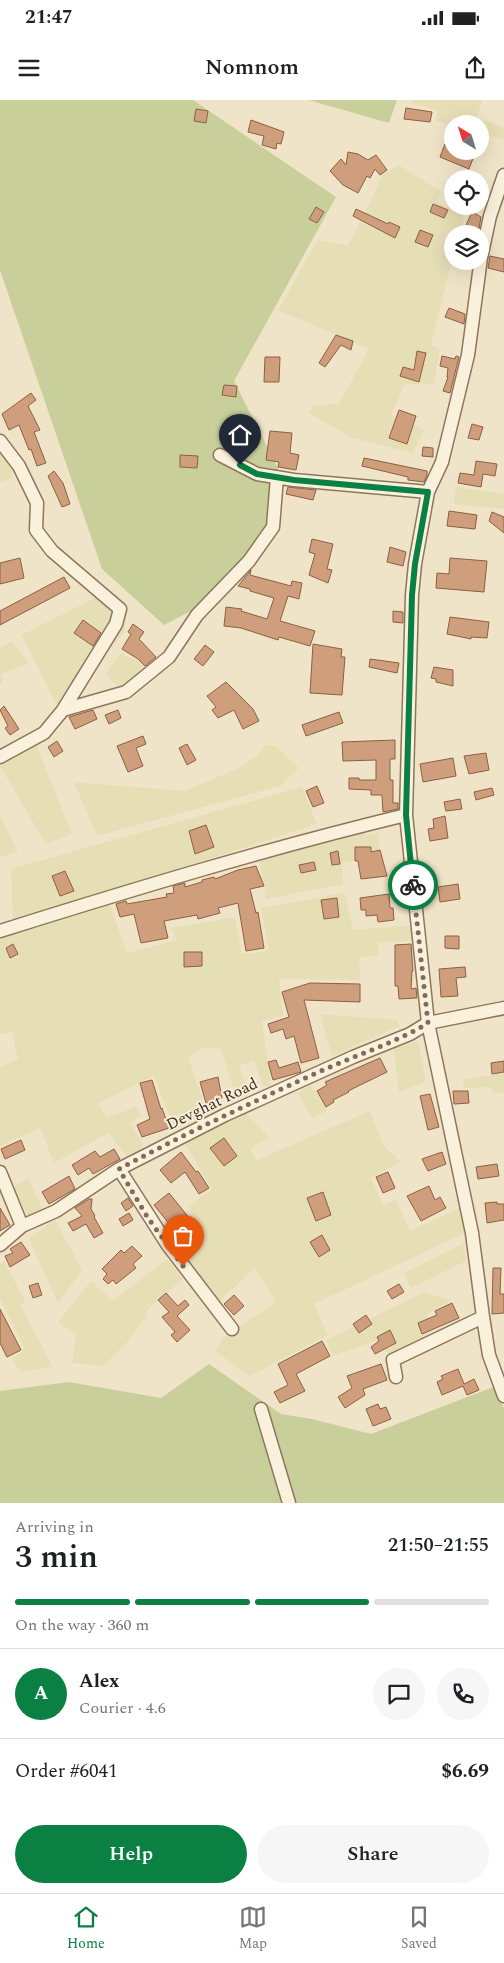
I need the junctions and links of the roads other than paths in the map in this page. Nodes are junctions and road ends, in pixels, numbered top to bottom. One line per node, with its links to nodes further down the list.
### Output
1 (504, 175): 5 (street)
2 (0, 441): 6 (street)
3 (220, 455): 4 (street)
4 (277, 477): 5 (street); 6 (street)
5 (428, 492): 8 (street)
6 (63, 710): 7 (street)
7 (0, 757)
8 (406, 815): 9 (street); 11 (street)
9 (0, 931)
10 (504, 1008): 11 (street, Devghat Road)
11 (428, 1023): 12 (street, Devghat Road); 16 (street)
12 (119, 1169): 14 (street, Devghat Road); 17 (street)
13 (0, 1172): 14 (street)
14 (22, 1226): 15 (street, Devghat Road)
15 (0, 1245)
16 (483, 1318): 18 (street); 19 (street)
17 (232, 1329)
18 (396, 1377)
19 (504, 1396)
20 (261, 1409): 21 (street)
21 (289, 1503)

